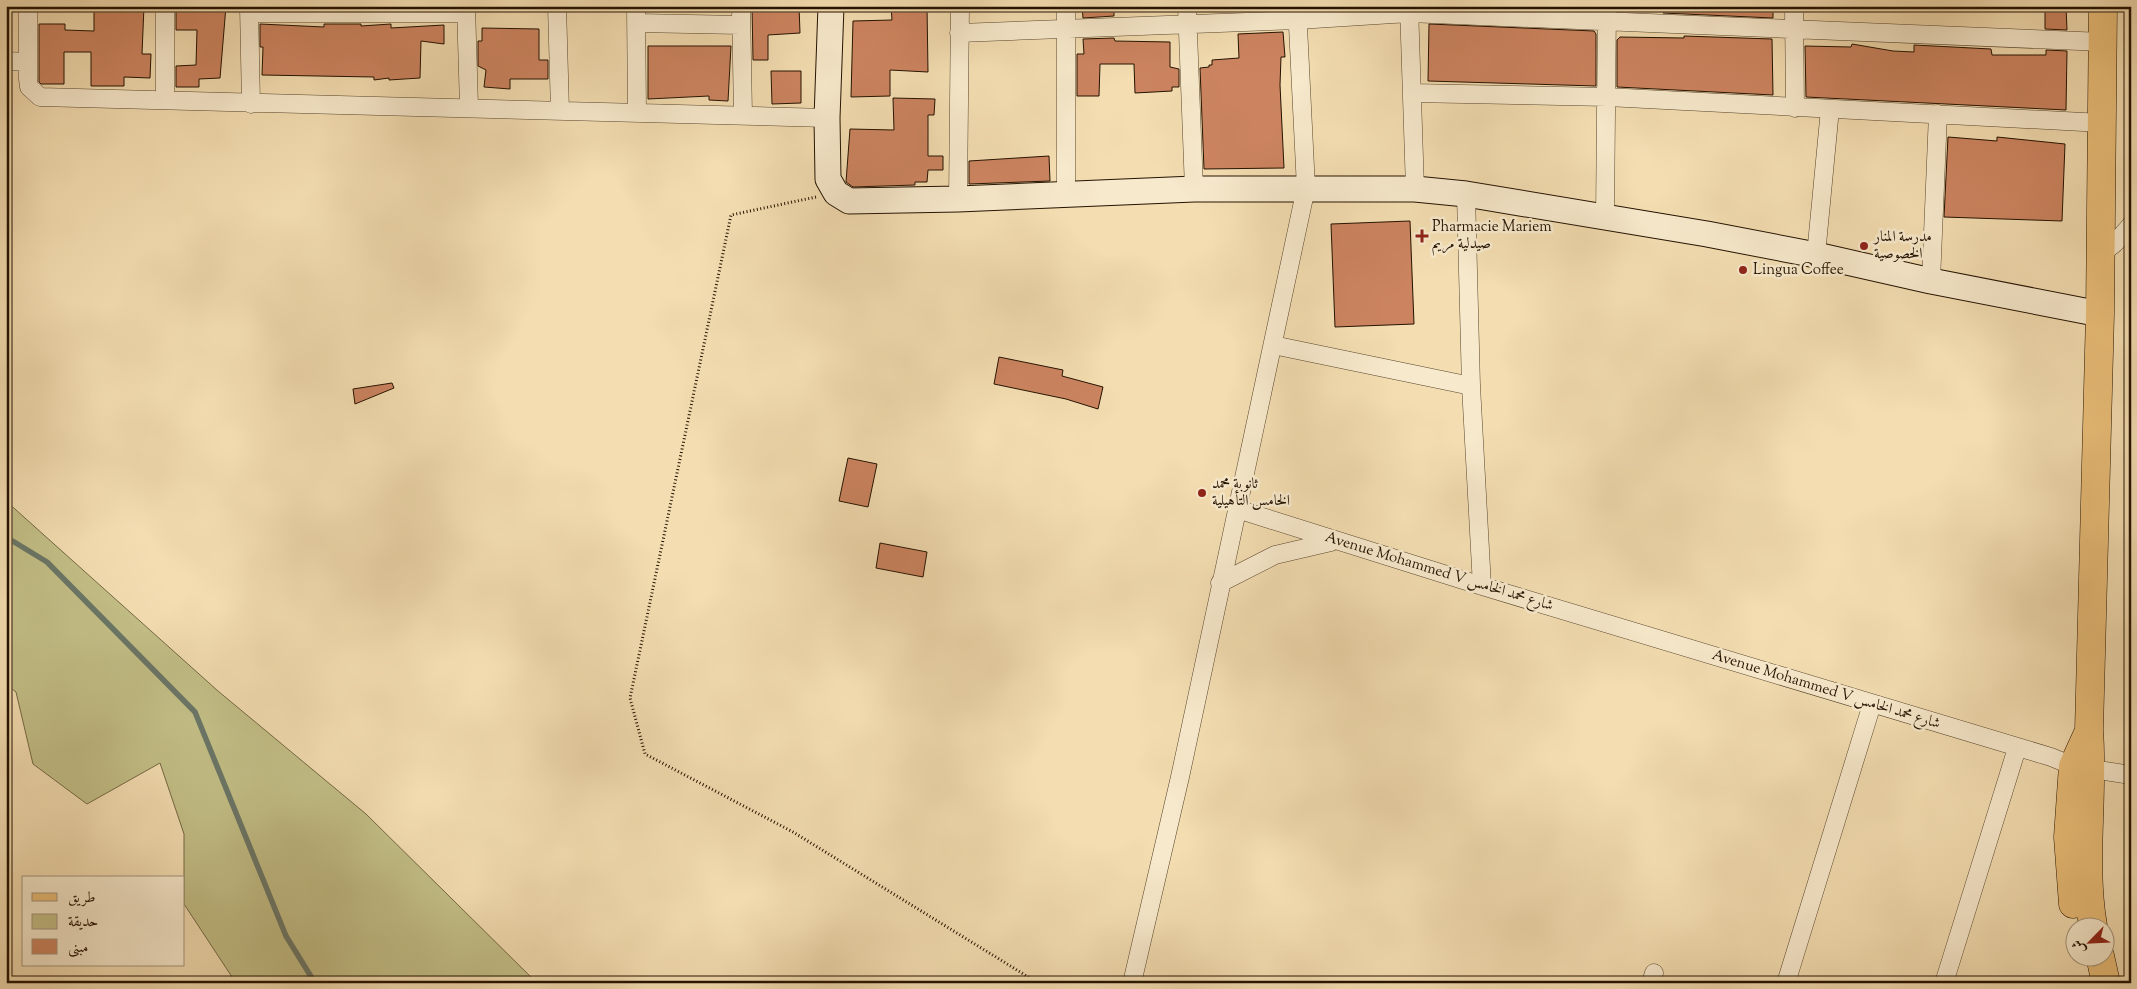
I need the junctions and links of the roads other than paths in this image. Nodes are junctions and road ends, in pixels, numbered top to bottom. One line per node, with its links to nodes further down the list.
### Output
1 (28, 6): 24 (street)
2 (164, 6): 27 (street)
3 (557, 6): 32 (street)
4 (740, 6): 18 (street)
5 (831, 6): 36 (street)
6 (960, 6): 21 (street)
7 (1066, 6): 19 (street)
8 (1187, 6): 17 (street)
9 (1794, 6): 20 (street)
10 (2103, 6): 22 (main road)
11 (466, 9): 12 (street); 29 (street)
12 (249, 10): 28 (street)
13 (1409, 10): 14 (street); 15 (street); 25 (street)
14 (1298, 13): 17 (street); 38 (street)
15 (1607, 14): 20 (street); 26 (street)
16 (637, 15): 18 (street); 33 (street)
17 (1188, 24): 19 (street); 39 (street)
18 (741, 25): 35 (street)
19 (1066, 29): 21 (street); 41 (street)
20 (1794, 30): 22 (street); 30 (street)
21 (960, 34): 43 (street)
22 (2103, 42): 37 (main road)
23 (6, 62): 24 (street)
24 (28, 62): 27 (street)
25 (1412, 93): 26 (street); 40 (street)
26 (1607, 97): 30 (street); 44 (street)
27 (165, 100): 28 (street)
28 (251, 104): 29 (street)
29 (469, 108): 32 (street)
30 (1795, 108): 31 (street)
31 (1830, 109): 34 (street); 47 (street)
32 (560, 111): 33 (street)
33 (637, 112): 35 (street)
34 (1938, 114): 37 (street); 48 (street)
35 (743, 115): 36 (street)
36 (827, 118): 43 (street)
37 (2102, 123): 46 (main road)
38 (1306, 188): 39 (street); 40 (street); 50 (street)
39 (1194, 189): 41 (street)
40 (1415, 189): 42 (street)
41 (1066, 194): 43 (street)
42 (1466, 194): 44 (street); 51 (street)
43 (958, 199)
44 (1604, 218): 47 (street)
45 (2131, 225): 46 (street)
46 (2100, 254): 49 (main road)
47 (1816, 255): 48 (street)
48 (1931, 281): 49 (street)
49 (2100, 314): 58 (main road)
50 (1273, 345): 51 (street); 52 (street)
51 (1470, 386): 55 (street)
52 (1237, 509): 53 (street, Avenue Mohammed V شارع محمد الخامس); 54 (street)
53 (1336, 541): 54 (street); 55 (street, Avenue Mohammed V شارع محمد الخامس)
54 (1220, 583): 64 (street)
55 (1482, 586): 56 (street, Avenue Mohammed V شارع محمد الخامس)
56 (1872, 704): 57 (street, Avenue Mohammed V شارع محمد الخامس); 65 (street)
57 (2016, 748): 58 (street, Avenue Mohammed V شارع محمد الخامس); 66 (street)
58 (2083, 768): 59 (street, Avenue Mohammed V شارع محمد الخامس); 60 (main road); 61 (main road)
59 (2131, 775)
60 (2074, 916)
61 (2092, 916)
62 (2084, 966): 67 (main road)
63 (2102, 966): 68 (main road)
64 (1132, 983)
65 (1786, 983)
66 (1944, 983)
67 (2088, 983)
68 (2106, 983)

